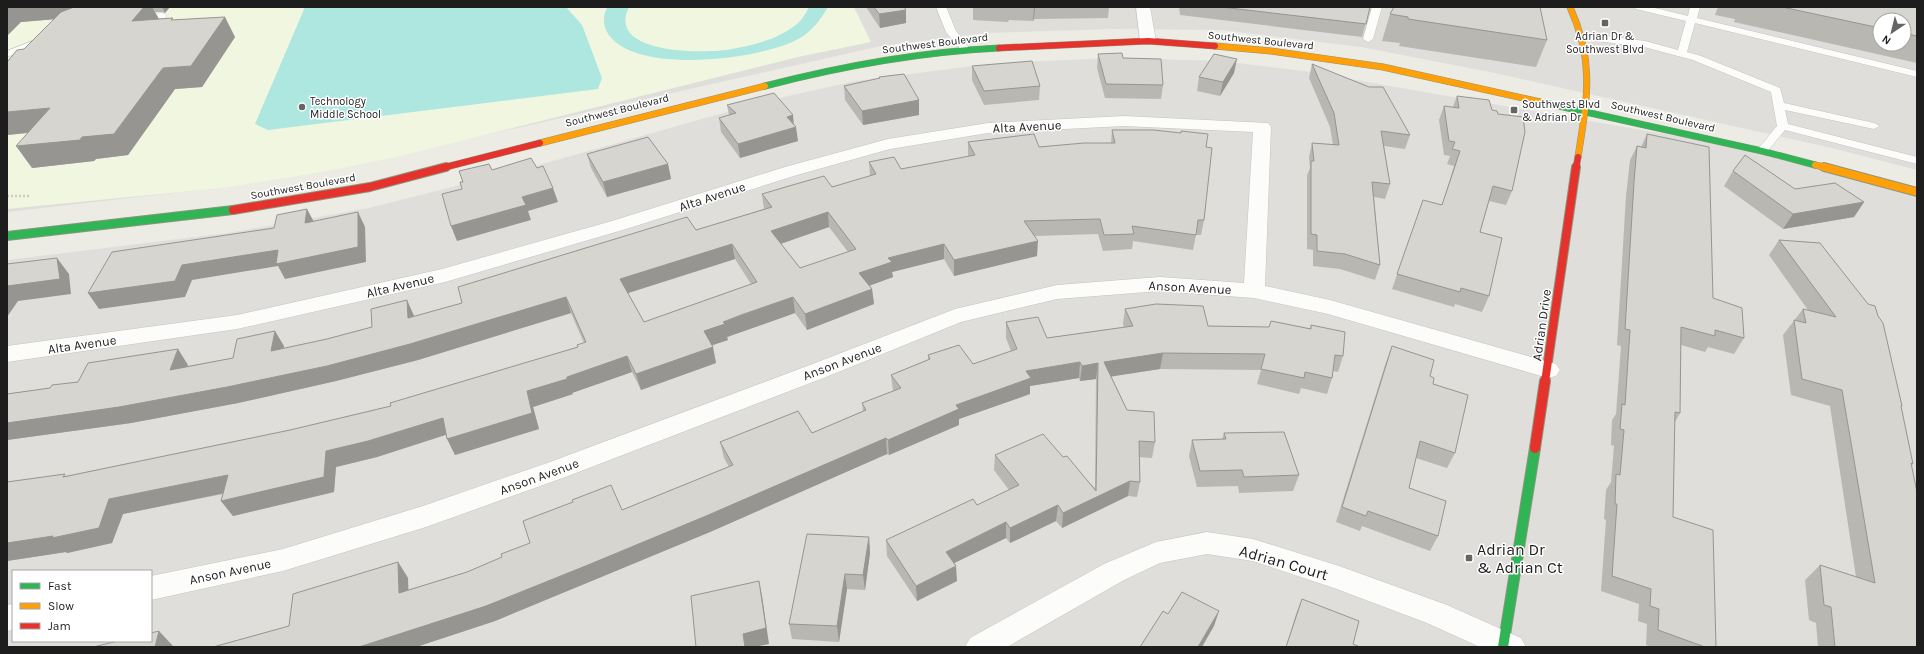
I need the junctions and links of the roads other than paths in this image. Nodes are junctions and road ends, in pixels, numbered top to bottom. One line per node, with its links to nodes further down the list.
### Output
1 (941, 7): 13 (lane)
2 (1143, 7): 12 (street)
3 (1377, 7): 11 (lane)
4 (1570, 7): 10 (street, Adrian Drive)
5 (1640, 7): 9 (lane)
6 (1695, 7): 9 (lane)
7 (162, 16): 8 (lane)
8 (131, 18)
9 (1692, 20): 15 (lane); 17 (lane)
10 (1582, 36): 15 (lane); 19 (street, Adrian Drive)
11 (1368, 39)
12 (1148, 41): 13 (street, Southwest Boulevard); 19 (street, Southwest Boulevard)
13 (964, 49): 25 (street, Southwest Boulevard)
14 (7, 54): 16 (lane)
15 (1682, 54): 18 (lane)
16 (37, 55)
17 (1917, 74)
18 (1779, 104): 20 (lane); 21 (lane)
19 (1585, 111): 22 (street, Southwest Boulevard); 28 (street, Adrian Drive)
20 (1783, 126): 22 (lane); 23 (lane)
21 (1874, 126)
22 (1762, 151): 24 (street, Southwest Boulevard)
23 (1917, 161)
24 (1917, 192)
25 (7, 236)
26 (1254, 291): 27 (street, Alta Avenue); 28 (street, Anson Avenue); 29 (street, Anson Avenue)
27 (7, 354)
28 (1548, 370): 30 (street, Adrian Drive)
29 (152, 588)
30 (1506, 646): 31 (street, Adrian Court)
31 (980, 647)

